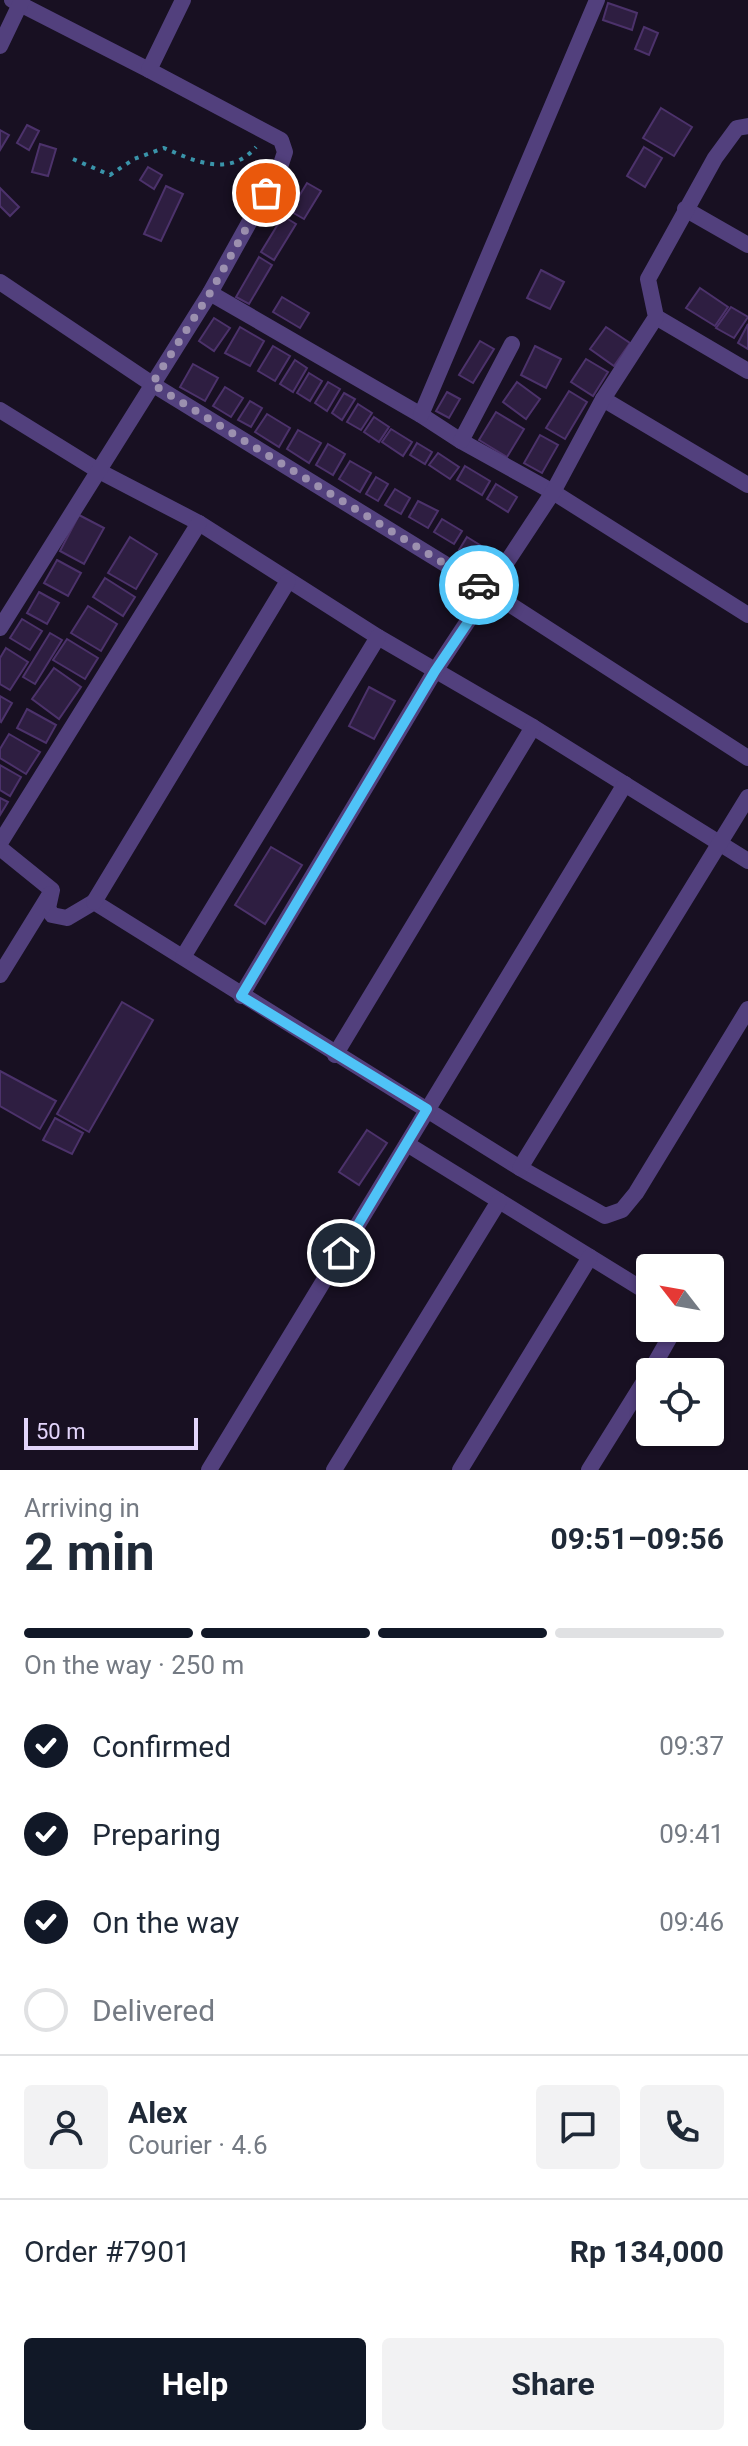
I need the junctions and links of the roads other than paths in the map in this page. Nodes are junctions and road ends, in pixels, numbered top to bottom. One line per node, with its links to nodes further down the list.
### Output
1 (183, 0): 5 (street)
2 (597, 0): 16 (street)
3 (18, 2): 4 (street); 5 (street)
4 (0, 46)
5 (149, 70): 10 (street)
6 (748, 126): 7 (street)
7 (685, 209): 8 (street); 11 (street)
8 (748, 245)
9 (0, 282): 14 (street)
10 (210, 293): 14 (street); 16 (street)
11 (656, 317): 13 (street); 15 (street)
12 (512, 344): 18 (street)
13 (748, 371)
14 (152, 384): 19 (street); 24 (street)
15 (603, 399): 20 (street); 21 (street)
16 (421, 415): 18 (street)
17 (3, 418): 19 (street)
18 (461, 441): 21 (street)
19 (97, 470): 22 (street); 26 (street)
20 (748, 485)
21 (553, 492): 24 (street); 25 (street)
22 (199, 523): 23 (street); 34 (street)
23 (288, 581): 27 (street); 37 (street)
24 (489, 591): 28 (street); 30 (street)
25 (748, 615)
26 (0, 628)
27 (378, 637): 28 (street); 38 (street)
28 (435, 671): 29 (street); 40 (street)
29 (533, 727): 31 (street); 42 (street)
30 (748, 758)
31 (625, 784): 33 (street); 43 (street)
32 (748, 797): 33 (street)
33 (718, 842): 35 (street); 45 (street)
34 (0, 846): 36 (street)
35 (748, 861)
36 (52, 890): 37 (street); 39 (street)
37 (94, 902): 38 (street)
38 (183, 957): 40 (street)
39 (0, 975)
40 (241, 996): 42 (street)
41 (748, 1009): 45 (street)
42 (335, 1055): 43 (street)
43 (427, 1109): 44 (street); 45 (street)
44 (407, 1144): 46 (street); 50 (street)
45 (520, 1168)
46 (499, 1201): 47 (street); 51 (street)
47 (590, 1257): 48 (street); 52 (street)
48 (636, 1285)
49 (636, 1394): 53 (street)
50 (209, 1470)
51 (334, 1470)
52 (460, 1470)
53 (589, 1470)

